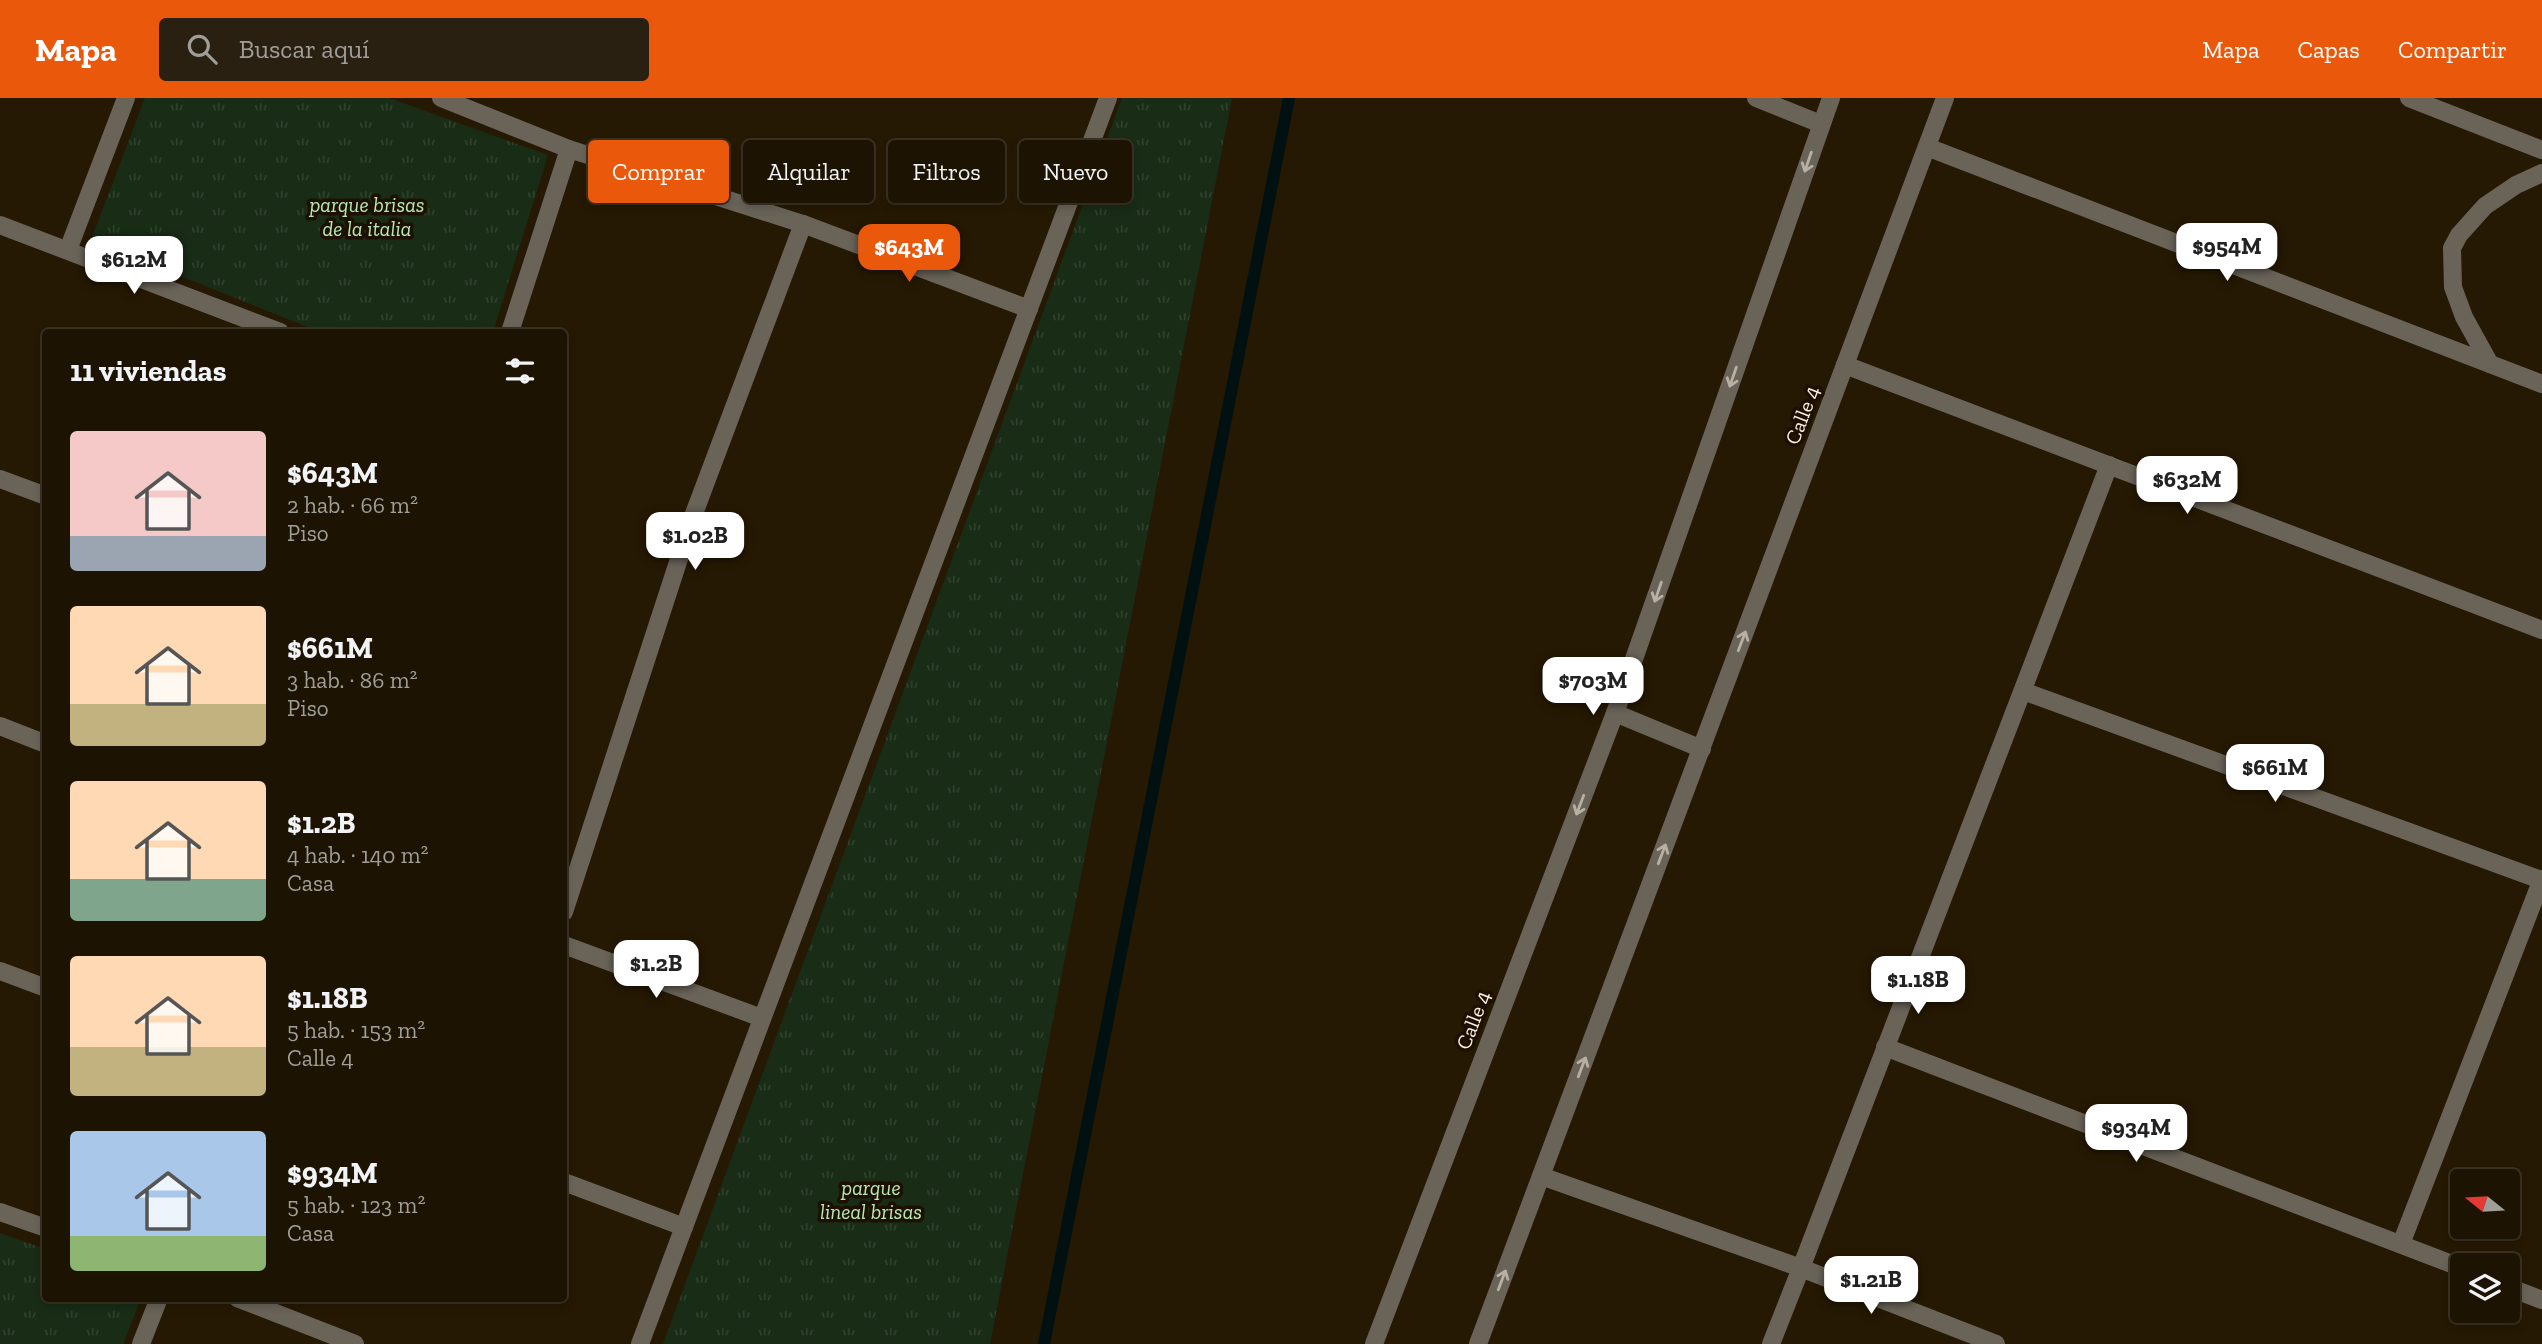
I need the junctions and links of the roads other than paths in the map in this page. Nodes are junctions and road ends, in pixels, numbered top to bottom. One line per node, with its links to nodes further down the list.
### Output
1 (126, 98): 15 (street)
2 (441, 98): 10 (street)
3 (1756, 98): 8 (street)
4 (1832, 98): 8 (street, Calle 4)
5 (1945, 98): 9 (street, Calle 4)
6 (2409, 98): 11 (street)
7 (1105, 99): 16 (street)
8 (1821, 124): 27 (street, Calle 4, one-way to 27)
9 (1927, 147): 19 (street); 20 (street, Calle 4)
10 (569, 149): 13 (street); 18 (street)
11 (2542, 150)
12 (2542, 173): 19 (street)
13 (803, 224): 16 (street); 32 (street)
14 (0, 225): 15 (street)
15 (68, 250): 17 (street)
16 (1029, 309): 36 (street)
17 (272, 329)
18 (511, 329)
19 (2490, 364): 21 (street)
20 (1845, 365): 22 (street); 30 (street, Calle 4, one-way to 20)
21 (2542, 384)
22 (2109, 466): 25 (street); 26 (street)
23 (0, 479): 24 (street)
24 (42, 495)
25 (2542, 630)
26 (2023, 691): 31 (street); 37 (street)
27 (1615, 713): 30 (street); 53 (street, Calle 4, one-way to 53)
28 (0, 726): 29 (street)
29 (42, 742)
30 (1702, 749): 38 (street, Calle 4, one-way to 30)
31 (2542, 879): 43 (street)
32 (567, 903)
33 (567, 946): 36 (street)
34 (0, 971): 35 (street)
35 (42, 987)
36 (762, 1018): 42 (street)
37 (1885, 1047): 43 (street); 45 (street)
38 (1541, 1176): 45 (street); 54 (street, Calle 4, one-way to 38)
39 (567, 1183): 42 (street)
40 (0, 1212): 41 (street)
41 (42, 1227)
42 (684, 1227): 52 (street)
43 (2401, 1244): 44 (street)
44 (2450, 1263)
45 (1801, 1268): 55 (street); 56 (street)
46 (2520, 1292): 47 (street)
47 (2542, 1300)
48 (157, 1302): 50 (street)
49 (247, 1302): 51 (street)
50 (141, 1344)
51 (355, 1344)
52 (640, 1344)
53 (1374, 1344)
54 (1478, 1344)
55 (1771, 1344)
56 (1996, 1344)

